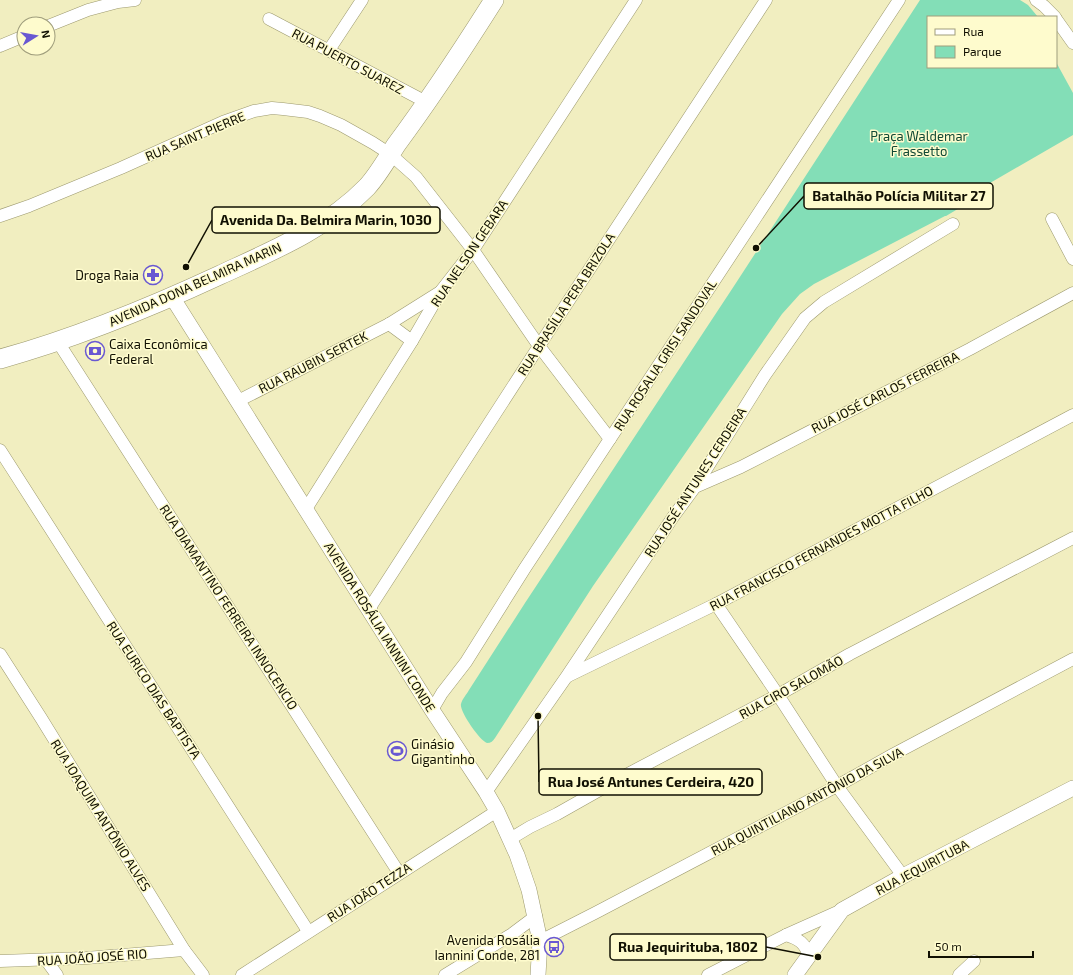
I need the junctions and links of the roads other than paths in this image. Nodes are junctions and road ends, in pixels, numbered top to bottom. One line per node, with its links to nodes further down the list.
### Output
1 (135, 0): 8 (street)
2 (362, 0): 16 (street)
3 (494, 0): 17 (main road, AVENIDA DONA BELMIRA MARIN)
4 (636, 0): 22 (street, RUA NELSON GEBARA)
5 (766, 0): 30 (street, RUA BRASÍLIA PERA BRIZOLA)
6 (899, 0): 34 (street, RUA ROSALIA GRISI SANDOVAL)
7 (1036, 0): 9 (street)
8 (117, 1): 12 (street)
9 (1053, 16)
10 (269, 19): 16 (street, RUA PUERTO SUAREZ)
11 (1057, 21): 14 (street)
12 (56, 23)
13 (16, 39): 15 (street)
14 (1073, 43)
15 (0, 46)
16 (329, 50): 17 (street, RUA PUERTO SUAREZ)
17 (428, 103): 18 (main road, AVENIDA DONA BELMIRA MARIN)
18 (390, 154): 19 (street, RUA SAINT PIERRE); 22 (street, RUA SAINT PIERRE); 26 (main road, AVENIDA DONA BELMIRA MARIN)
19 (0, 216)
20 (1052, 219): 23 (street)
21 (954, 224): 36 (street, RUA JOSÉ ANTUNES CERDEIRA)
22 (473, 250): 24 (street, RUA NELSON GEBARA); 30 (street, RUA SAINT PIERRE)
23 (1073, 259)
24 (441, 291): 27 (street, RUA RAUBIN SERTEK); 28 (street, RUA NELSON GEBARA)
25 (1073, 293): 36 (street, RUA JOSÉ CARLOS FERREIRA)
26 (172, 297): 29 (main road, AVENIDA DONA BELMIRA MARIN); 32 (street, AVENIDA ROSÁLIA IANNINI CONDE)
27 (389, 324): 28 (street); 32 (street, RUA RAUBIN SERTEK)
28 (412, 341): 37 (street, RUA NELSON GEBARA)
29 (58, 342): 31 (main road, AVENIDA DONA BELMIRA MARIN); 51 (street, RUA DIAMANTINO FERREIRA INNOCENCIO)
30 (539, 346): 34 (street, RUA SAINT PIERRE); 40 (street, RUA BRASÍLIA PERA BRIZOLA)
31 (0, 359)
32 (238, 401): 37 (street, AVENIDA ROSÁLIA IANNINI CONDE)
33 (1073, 415): 39 (street, RUA FRANCISCO FERNANDES MOTTA FILHO)
34 (610, 439): 45 (street, RUA ROSALIA GRISI SANDOVAL)
35 (0, 450): 55 (street, RUA EURICO DIAS BAPTISTA)
36 (695, 487): 43 (street, RUA JOSÉ ANTUNES CERDEIRA)
37 (306, 509): 40 (street, AVENIDA ROSÁLIA IANNINI CONDE)
38 (1073, 538): 44 (street, RUA CIRO SALOMÃO)
39 (716, 604): 43 (street, RUA FRANCISCO FERNANDES MOTTA FILHO); 44 (street)
40 (369, 610): 45 (street, AVENIDA ROSÁLIA IANNINI CONDE)
41 (0, 654): 58 (street, RUA JOAQUIM ANTÔNIO ALVES)
42 (1073, 659): 46 (street, RUA QUINTILIANO ANTÔNIO DA SILVA)
43 (567, 676): 48 (street, RUA JOSÉ ANTUNES CERDEIRA)
44 (778, 695): 46 (street); 50 (street, RUA CIRO SALOMÃO)
45 (432, 710): 48 (street, AVENIDA ROSÁLIA IANNINI CONDE)
46 (837, 786): 52 (street); 57 (street, RUA QUINTILIANO ANTÔNIO DA SILVA)
47 (1073, 788): 52 (street, RUA JEQUIRITUBA)
48 (486, 792): 49 (street, AVENIDA ROSÁLIA IANNINI CONDE)
49 (497, 810): 50 (street, AVENIDA ROSÁLIA IANNINI CONDE); 51 (street, RUA JOÃO TEZZA)
50 (510, 839): 54 (street, AVENIDA ROSÁLIA IANNINI CONDE)
51 (399, 873): 55 (street, RUA JOÃO TEZZA)
52 (903, 876): 53 (street, RUA JEQUIRITUBA)
53 (842, 910): 56 (street); 59 (street, RUA JEQUIRITUBA)
54 (536, 916): 57 (street, AVENIDA ROSÁLIA IANNINI CONDE); 66 (street)
55 (308, 931): 65 (street, RUA JOÃO TEZZA)
56 (786, 935): 59 (street); 68 (street)
57 (540, 941): 67 (street, AVENIDA ROSÁLIA IANNINI CONDE)
58 (184, 950): 60 (street, RUA JOÃO JOSÉ RIO); 64 (street, RUA JOAQUIM ANTÔNIO ALVES)
59 (809, 956): 69 (street, RUA JEQUIRITUBA)
60 (46, 960): 61 (street, RUA JOÃO JOSÉ RIO); 63 (street)
61 (0, 961)
62 (974, 961): 70 (street)
63 (56, 975)
64 (203, 975)
65 (242, 975)
66 (445, 975)
67 (538, 975)
68 (708, 975)
69 (795, 975)
70 (959, 975)

